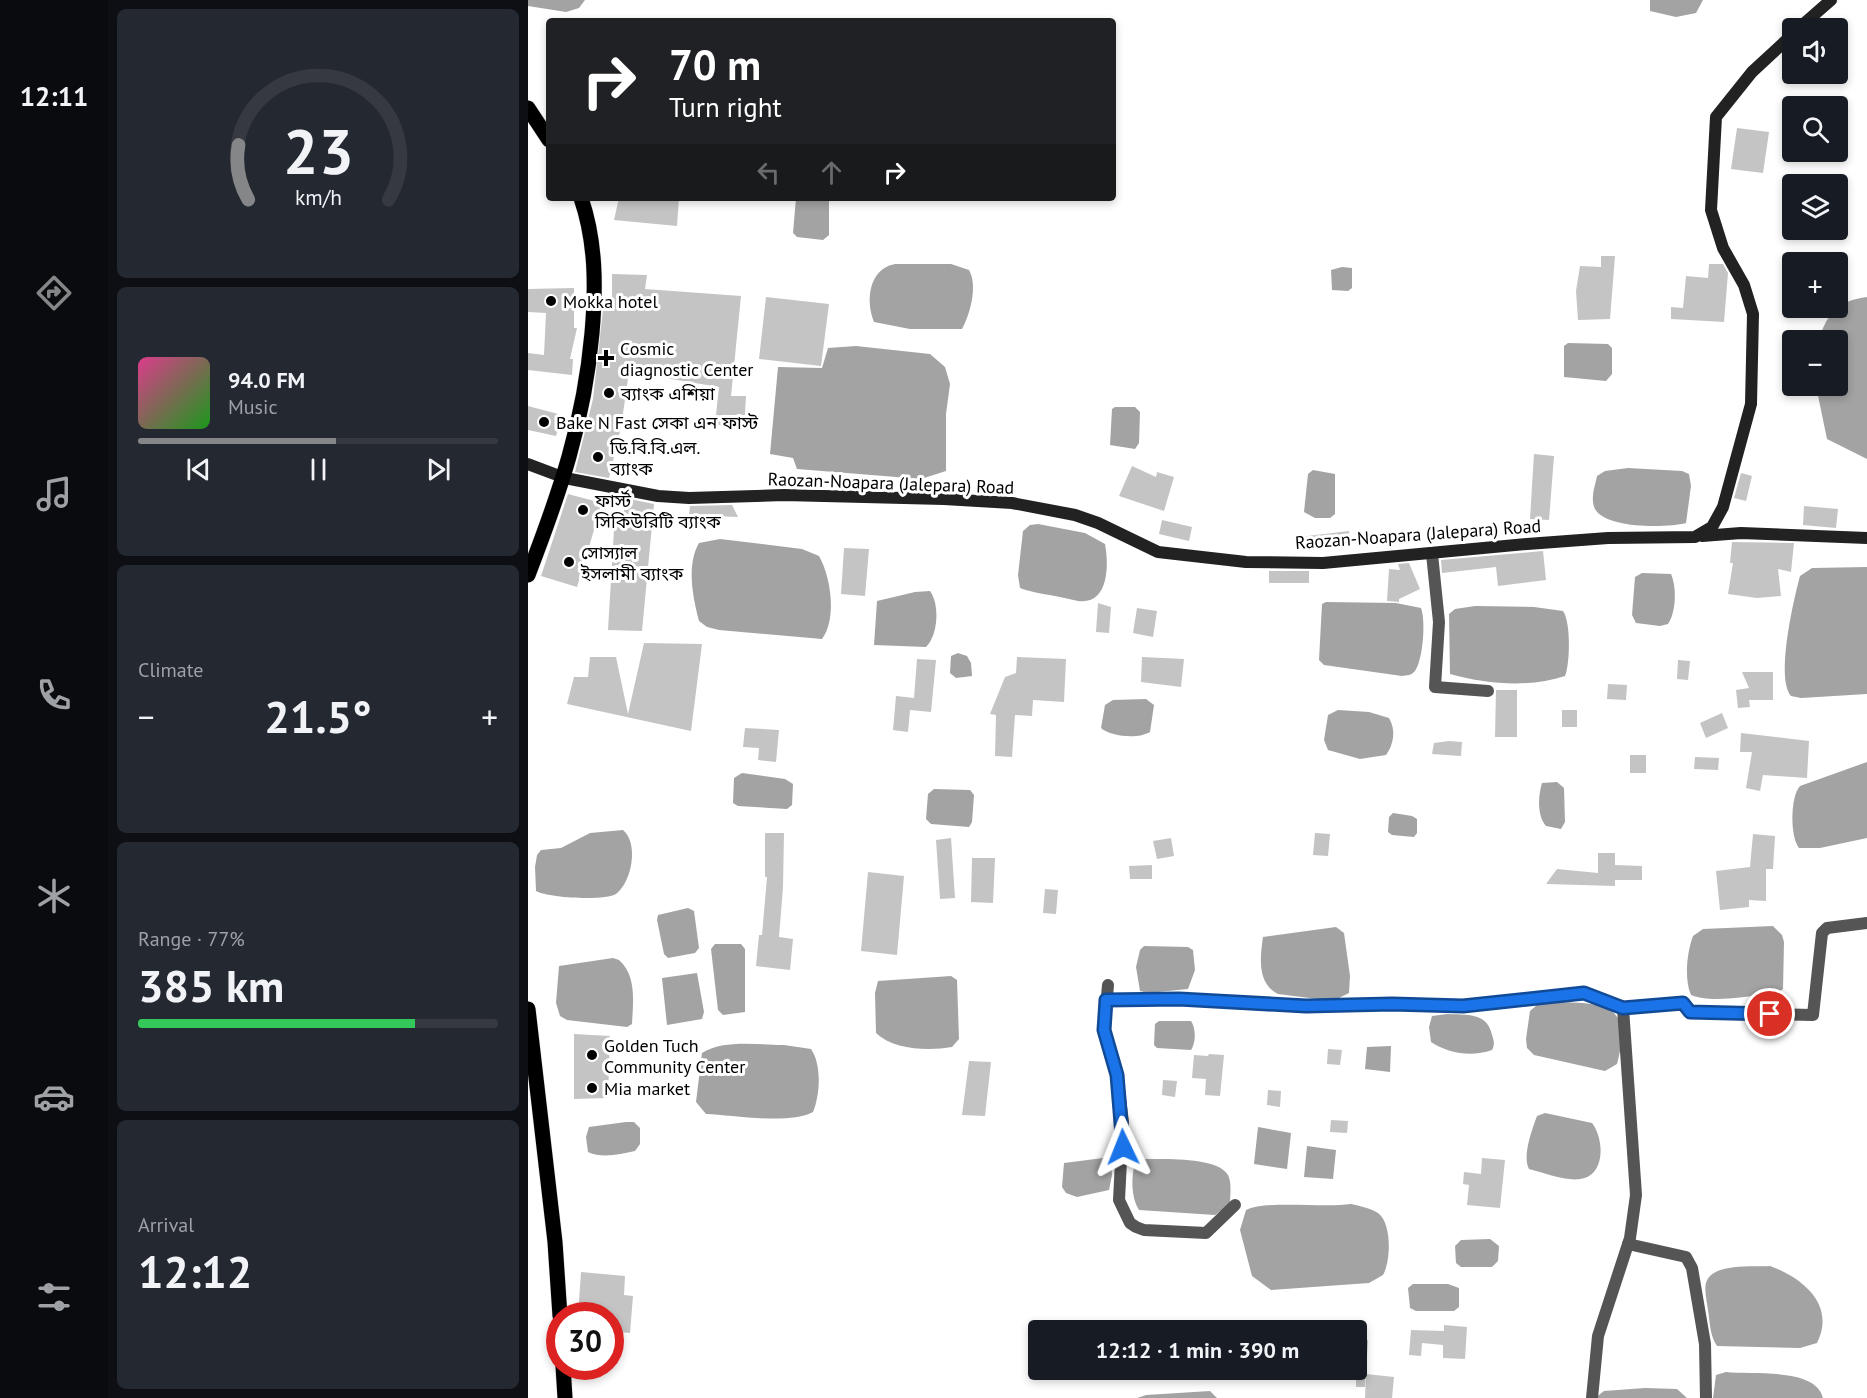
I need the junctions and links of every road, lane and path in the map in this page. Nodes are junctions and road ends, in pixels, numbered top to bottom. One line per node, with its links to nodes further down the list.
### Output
1 (1831, 0): 2 (main road)
2 (1811, 18)
3 (1782, 44): 9 (main road)
4 (528, 108): 5 (main road)
5 (546, 135)
6 (582, 201): 8 (main road)
7 (528, 464): 8 (main road, Raozan-Noapara (Jalepara) Road)
8 (565, 478): 11 (main road, Raozan-Noapara (Jalepara) Road); 12 (main road)
9 (1695, 537): 10 (main road, Raozan-Noapara (Jalepara) Road); 11 (main road, Raozan-Noapara (Jalepara) Road)
10 (1867, 538)
11 (1432, 554): 13 (street)
12 (528, 575)
13 (1488, 691)
14 (1867, 923): 17 (street)
15 (1108, 986): 16 (street)
16 (1106, 1000): 17 (street); 19 (street)
17 (1623, 1008): 20 (street)
18 (528, 1009): 21 (main road)
19 (1235, 1205)
20 (1629, 1244): 24 (street); 25 (street)
21 (559, 1302)
22 (564, 1380): 23 (main road)
23 (565, 1398)
24 (1592, 1398)
25 (1706, 1398)

